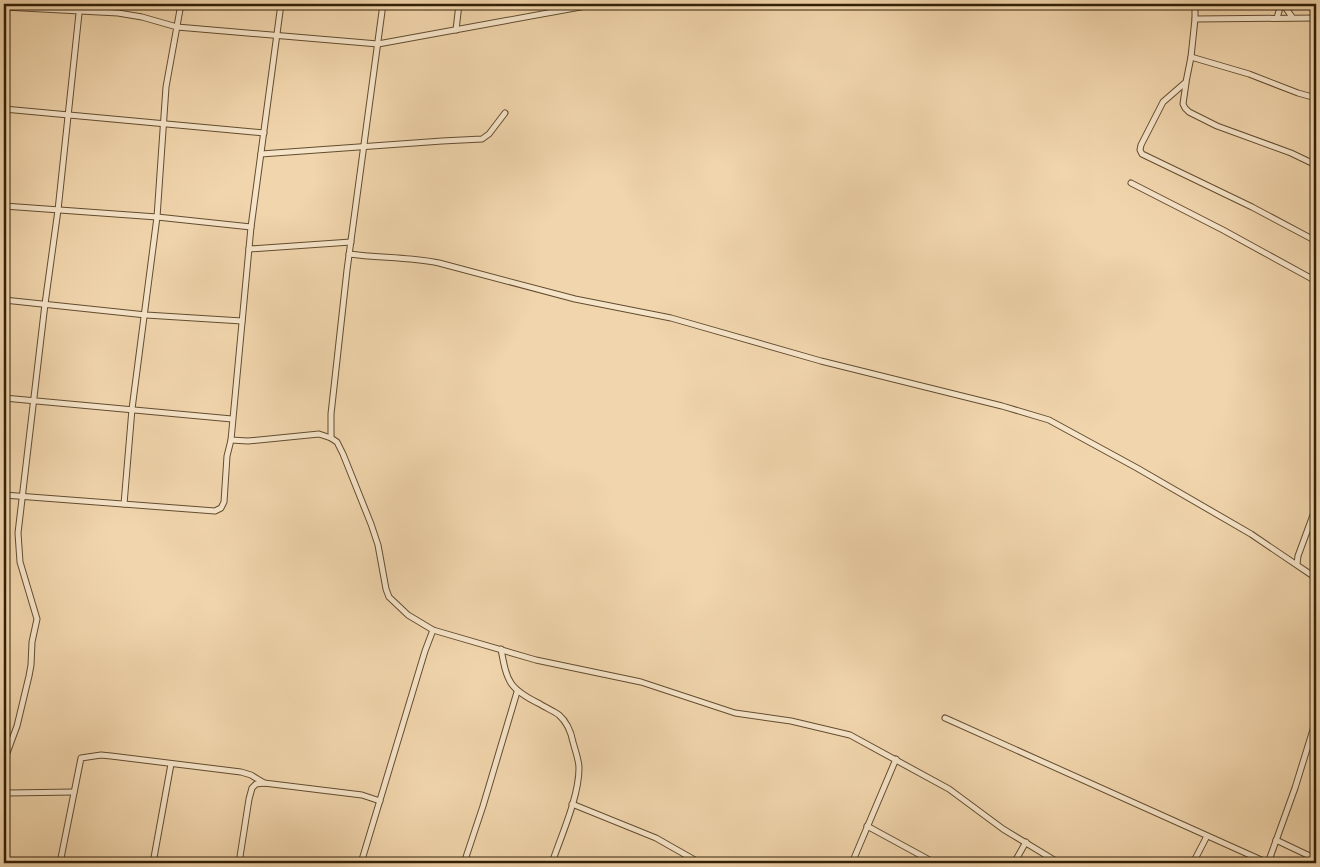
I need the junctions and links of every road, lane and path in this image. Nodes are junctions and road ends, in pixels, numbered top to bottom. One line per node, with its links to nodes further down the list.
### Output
1 (80, 4): 10 (street)
2 (181, 4): 15 (street)
3 (281, 4): 17 (street)
4 (383, 4): 18 (street)
5 (459, 4): 16 (street)
6 (597, 4): 16 (street)
7 (1195, 4): 14 (street)
8 (1282, 4): 11 (street); 12 (street)
9 (4, 7): 10 (street)
10 (79, 11): 15 (street); 24 (street)
11 (1292, 17): 12 (street); 13 (street)
12 (1277, 18): 14 (street)
13 (1316, 18)
14 (1196, 19): 19 (street)
15 (177, 27): 17 (street); 25 (street)
16 (456, 30): 18 (street)
17 (277, 36): 18 (street); 26 (street)
18 (378, 44): 27 (street)
19 (1191, 57): 20 (street); 21 (street)
20 (1186, 82): 29 (street); 35 (street)
21 (1316, 98)
22 (4, 109): 24 (street)
23 (505, 113): 27 (street)
24 (68, 114): 25 (street); 32 (street)
25 (163, 123): 26 (street); 33 (street)
26 (264, 133): 28 (street)
27 (364, 147): 28 (street); 36 (street)
28 (261, 154): 34 (street)
29 (1316, 165)
30 (1131, 183): 39 (street)
31 (4, 206): 32 (street)
32 (58, 210): 33 (street); 41 (street)
33 (157, 217): 34 (street); 42 (street)
34 (251, 227): 37 (street)
35 (1316, 241)
36 (351, 242): 37 (street); 38 (street)
37 (249, 249): 43 (street)
38 (349, 254): 48 (street); 54 (street)
39 (1316, 281)
40 (4, 300): 41 (street)
41 (45, 304): 42 (street); 45 (street)
42 (146, 314): 43 (street); 46 (street)
43 (242, 321): 47 (street)
44 (4, 398): 45 (street)
45 (34, 401): 46 (street); 51 (street)
46 (132, 409): 47 (street); 52 (street)
47 (232, 419): 49 (street)
48 (331, 438): 49 (street); 56 (street)
49 (231, 440): 52 (street)
50 (4, 495): 51 (street)
51 (22, 496): 52 (street); 62 (street)
52 (124, 504)
53 (1316, 507): 54 (street)
54 (1297, 564): 55 (street)
55 (1316, 578)
56 (433, 630): 57 (street); 67 (street)
57 (501, 649): 58 (street); 61 (street)
58 (517, 692): 68 (street); 78 (street)
59 (945, 718): 70 (street)
60 (1316, 720): 71 (street)
61 (896, 760): 69 (street); 72 (street)
62 (4, 761)
63 (170, 764): 64 (street); 66 (street); 75 (street)
64 (264, 783): 67 (street); 76 (street)
65 (4, 792): 66 (street)
66 (74, 792): 74 (street)
67 (380, 801): 77 (street)
68 (572, 804): 79 (street); 80 (street)
69 (867, 826): 81 (street); 82 (street)
70 (1208, 836): 71 (street); 85 (street)
71 (1276, 840): 73 (street)
72 (1026, 842): 83 (street); 84 (street)
73 (1316, 859)
74 (60, 863)
75 (153, 863)
76 (239, 863)
77 (361, 863)
78 (464, 863)
79 (552, 863)
80 (700, 863)
81 (852, 863)
82 (935, 863)
83 (1014, 863)
84 (1059, 863)
85 (1193, 863)

